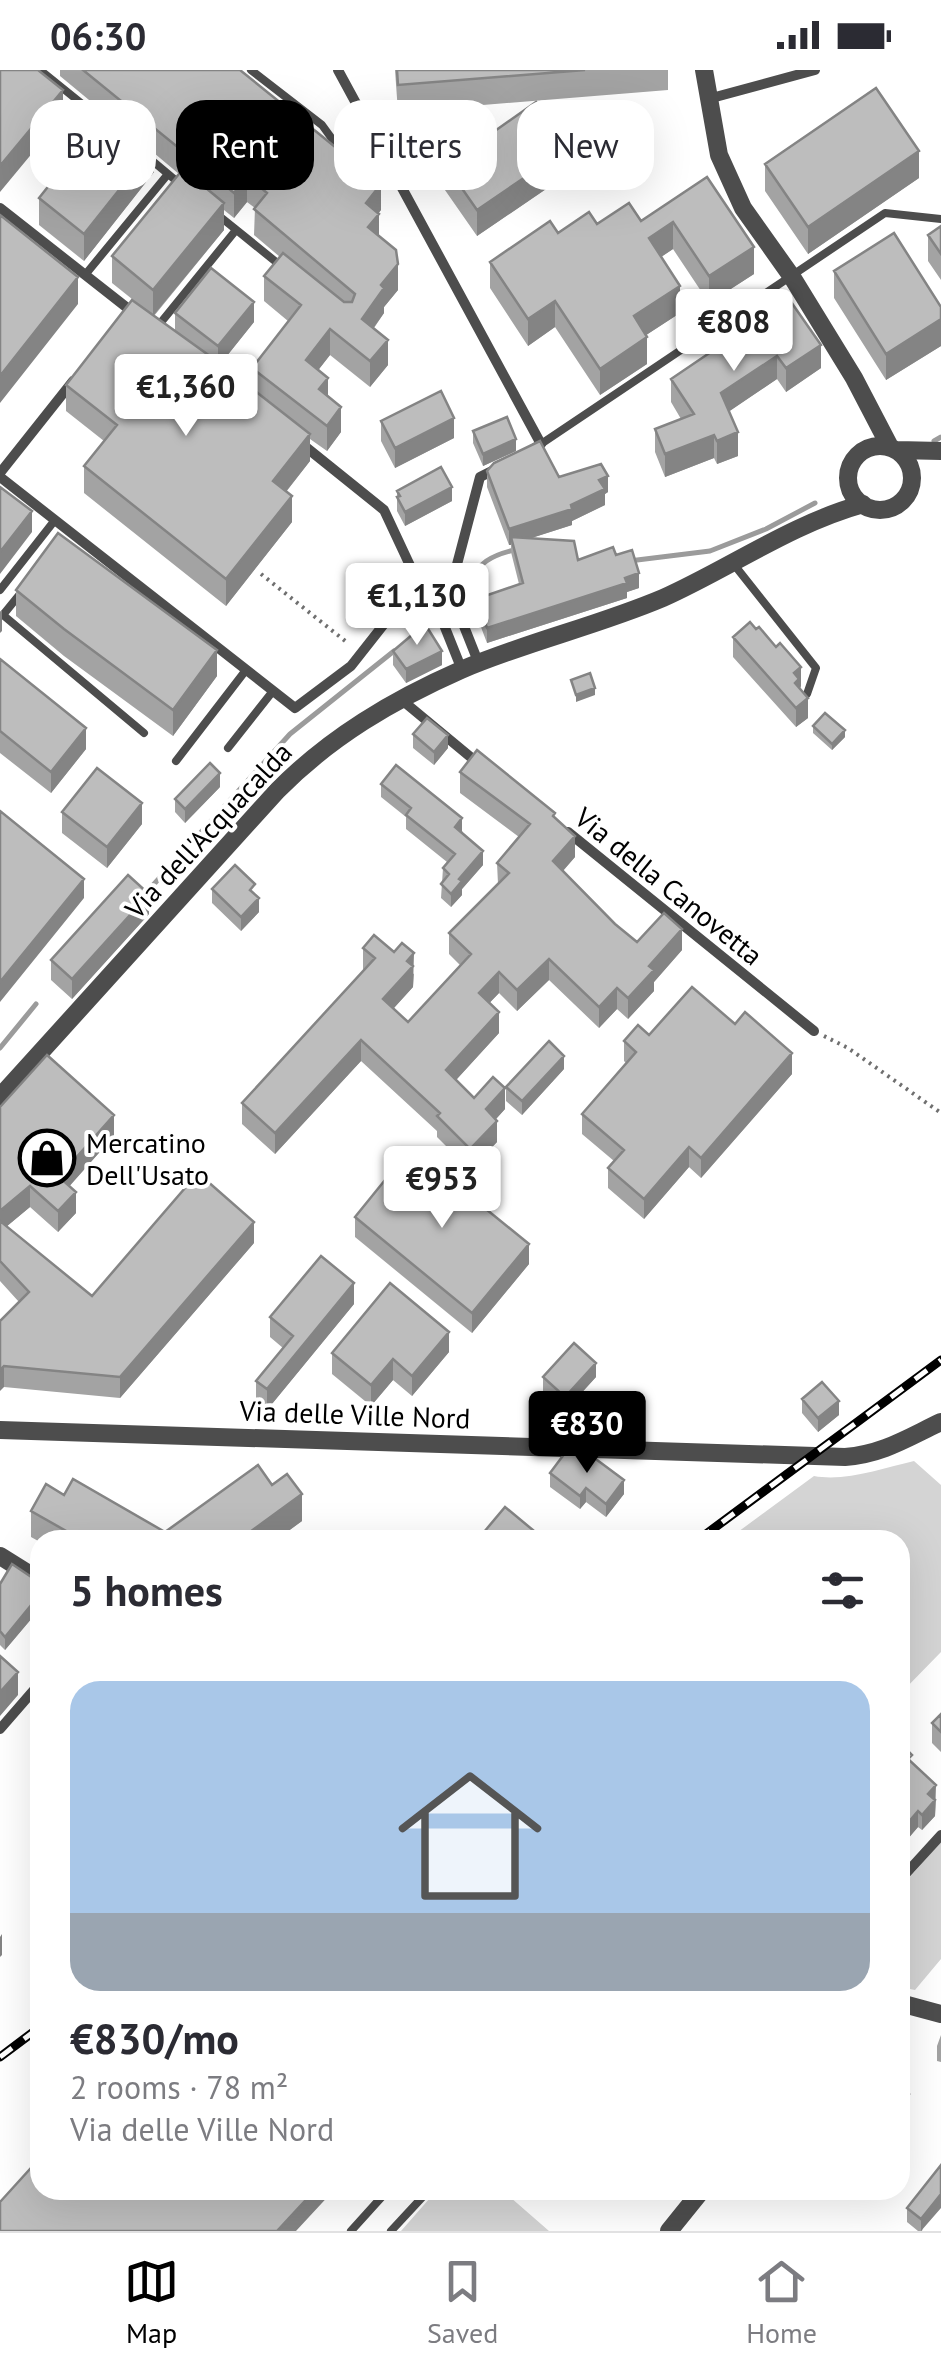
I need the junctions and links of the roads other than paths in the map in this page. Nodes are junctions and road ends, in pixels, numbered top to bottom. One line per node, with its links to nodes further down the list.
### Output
1 (40, 70): 7 (lane)
2 (251, 70): 8 (lane)
3 (338, 70): 26 (street)
4 (704, 70): 6 (street)
5 (815, 70): 6 (street)
6 (707, 99): 18 (street)
7 (77, 100)
8 (334, 141)
9 (156, 164): 10 (lane)
10 (168, 174): 11 (lane); 16 (lane)
11 (195, 196)
12 (0, 208): 16 (street)
13 (209, 208): 15 (lane)
14 (941, 219): 18 (lane)
15 (236, 230): 17 (lane); 21 (lane)
16 (85, 275): 19 (street)
17 (292, 275)
18 (792, 277): 24 (street); 26 (lane)
19 (129, 309): 20 (street); 21 (street)
20 (117, 324)
21 (155, 330): 22 (street)
22 (170, 341)
23 (82, 369): 32 (street)
24 (869, 409): 27 (street); 28 (street)
25 (287, 432): 41 (street)
26 (541, 444): 30 (street)
27 (893, 449): 28 (street); 29 (street); 33 (street)
28 (862, 451): 34 (street)
29 (941, 451): 33 (street)
30 (527, 454)
31 (514, 463): 44 (street)
32 (0, 475): 37 (street)
33 (912, 476): 35 (street)
34 (848, 478): 35 (street); 36 (street)
35 (863, 504): 36 (street, Via dell'Acquacalda)
36 (828, 514): 40 (street, Via dell'Acquacalda)
37 (55, 520): 38 (street); 43 (lane)
38 (68, 530): 39 (lane); 45 (street)
39 (58, 545)
40 (732, 562): 44 (street, Via dell'Acquacalda); 47 (lane)
41 (418, 581): 44 (street); 46 (street)
42 (25, 587): 49 (lane)
43 (0, 590)
44 (470, 667): 48 (street, Via dell'Acquacalda)
45 (246, 670): 46 (street); 51 (lane)
46 (273, 691): 50 (lane)
47 (807, 694)
48 (402, 700): 52 (street); 55 (street, Via dell'Acquacalda)
49 (144, 733)
50 (228, 748)
51 (176, 762)
52 (490, 772)
53 (557, 823): 54 (street, Via della Canovetta)
54 (814, 1031)
55 (0, 1098)
56 (941, 1422): 57 (street, Via delle Ville Nord)
57 (0, 1430)
58 (0, 1556): 59 (street)
59 (30, 1575)
60 (30, 1694): 61 (street)
61 (0, 1729)
62 (941, 1835): 63 (street)
63 (910, 1869)
64 (910, 2006): 65 (street)
65 (941, 2014)
66 (379, 2200): 69 (lane)
67 (420, 2200): 70 (lane)
68 (694, 2200): 71 (street)
69 (351, 2231)
70 (391, 2231)
71 (669, 2231)

